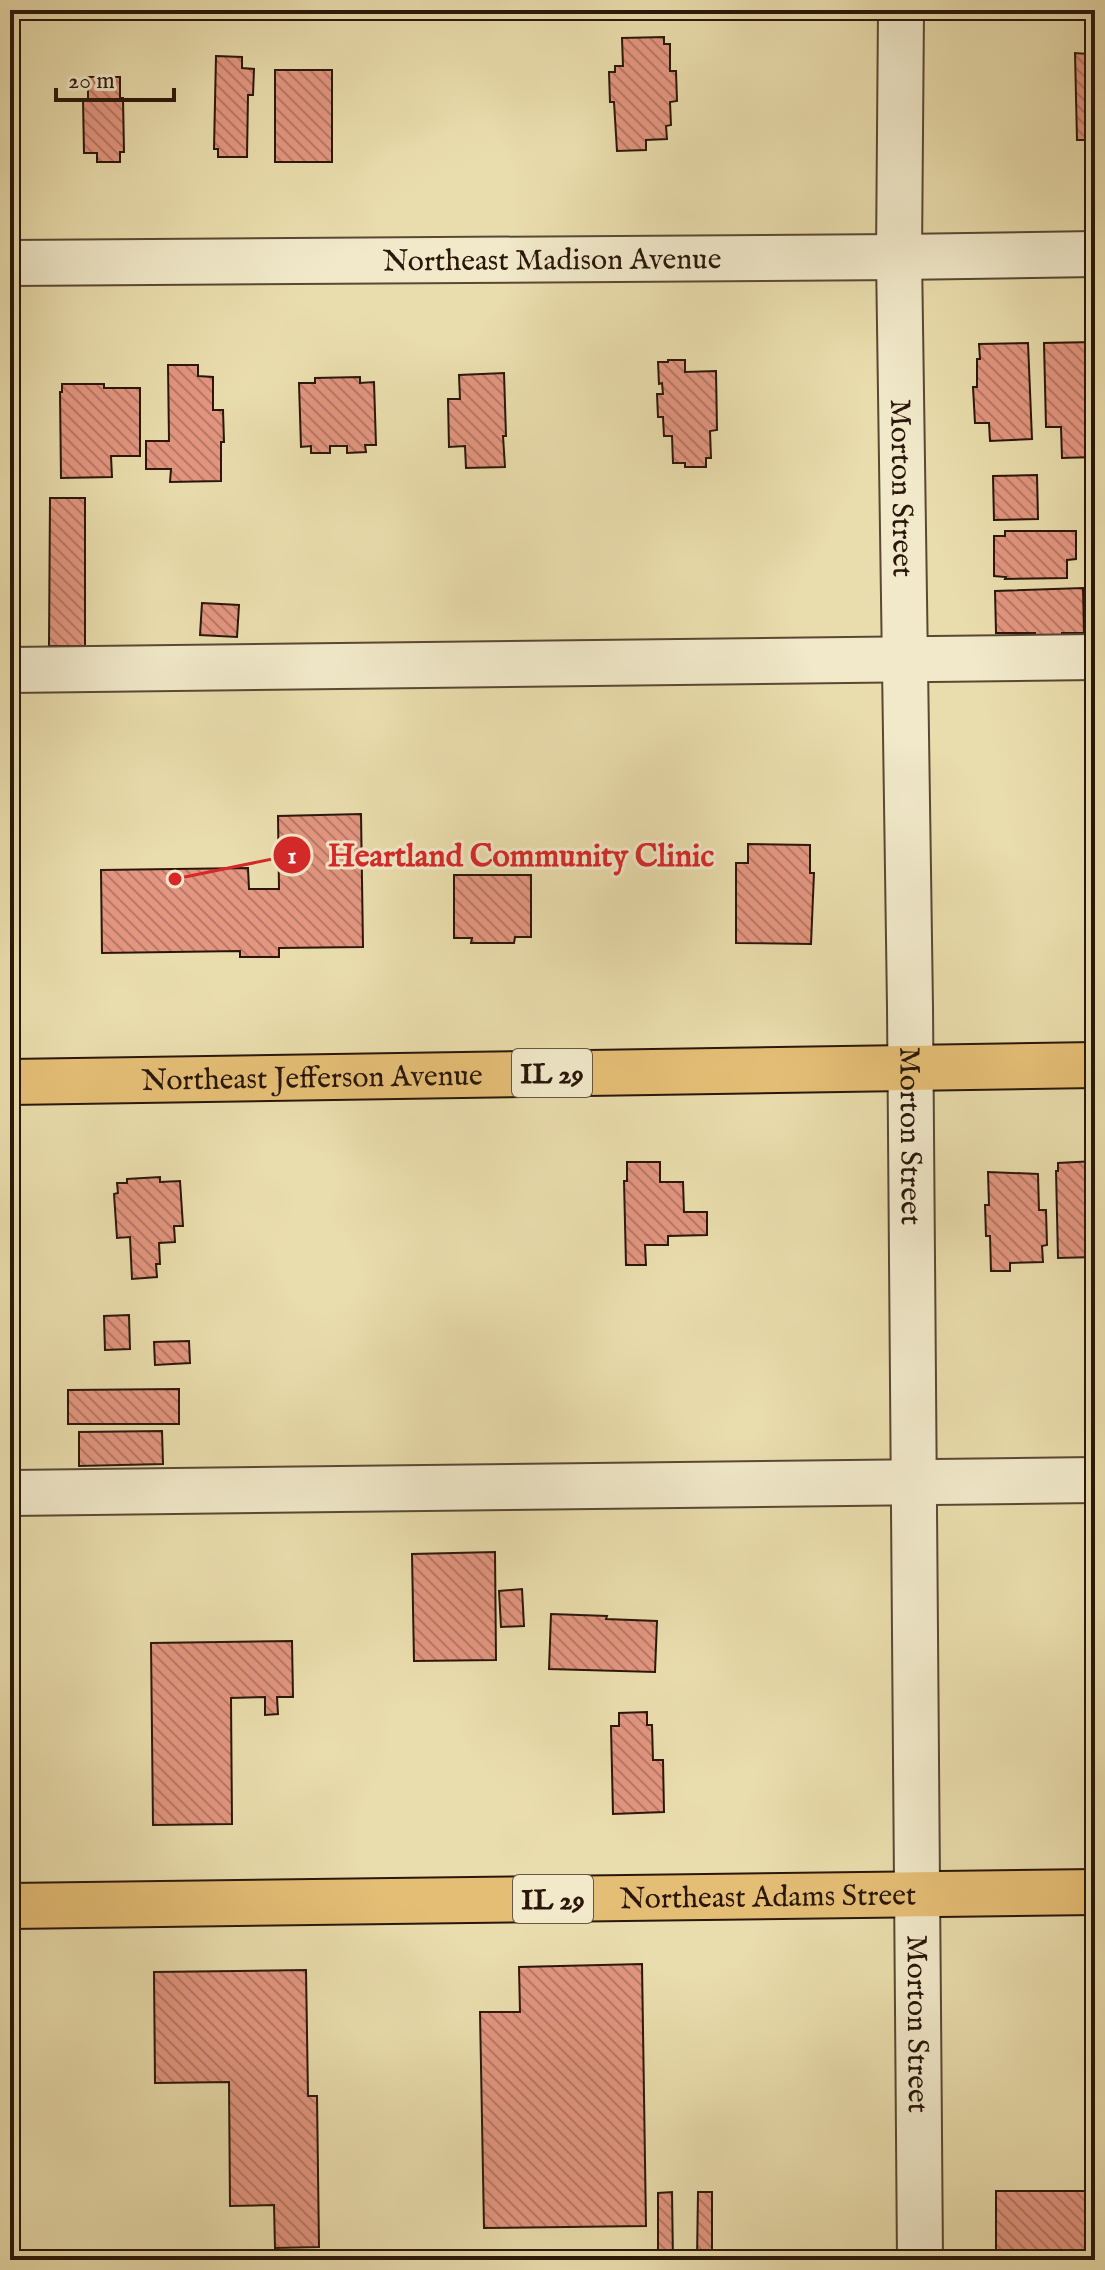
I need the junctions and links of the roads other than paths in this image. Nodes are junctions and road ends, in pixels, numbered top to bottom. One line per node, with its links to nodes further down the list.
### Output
1 (901, 10): 3 (street, Morton Street)
2 (1095, 254): 3 (street, Northeast Madison Avenue)
3 (899, 257): 4 (street, Northeast Madison Avenue); 6 (street, Morton Street)
4 (10, 263)
5 (1095, 657): 6 (street)
6 (904, 659): 7 (street); 9 (street, Morton Street)
7 (10, 670)
8 (1095, 1065): 9 (main road, Northeast Jefferson Avenue / IL 29)
9 (910, 1067): 10 (main road, Northeast Jefferson Avenue / IL 29); 12 (street, Morton Street)
10 (10, 1082)
11 (1095, 1480): 12 (street)
12 (913, 1481): 13 (street); 15 (street, Morton Street)
13 (10, 1493)
14 (1095, 1892): 15 (main road, Northeast Adams Street / IL 29)
15 (918, 1894): 16 (main road, Northeast Adams Street / IL 29); 17 (street, Morton Street)
16 (10, 1906)
17 (920, 2260)

